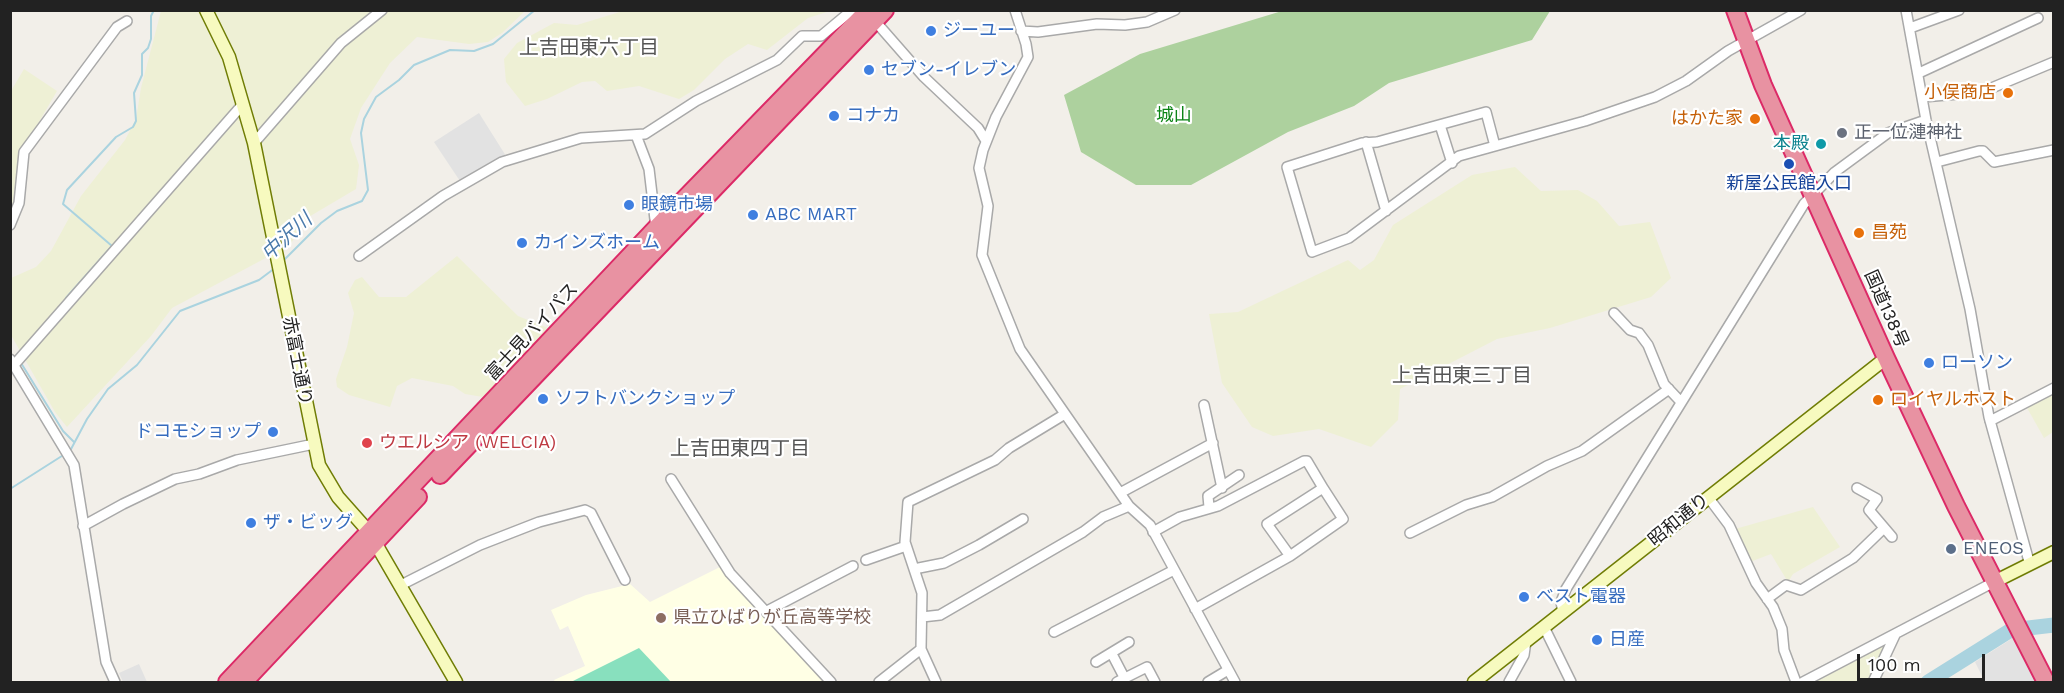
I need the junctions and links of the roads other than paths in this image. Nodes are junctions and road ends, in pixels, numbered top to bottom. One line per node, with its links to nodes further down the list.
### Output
1 (206, 10): 18 (street, 赤富士通り)
2 (382, 10): 24 (street)
3 (1015, 10): 13 (street)
4 (1175, 10): 13 (street)
5 (1735, 10): 14 (highway, 国道138号)
6 (1801, 10): 14 (street)
7 (1906, 10): 12 (street)
8 (1959, 10): 12 (street)
9 (872, 15): 21 (street); 22 (street); 32 (highway, 富士見バイパス); 60 (highway, 富士見バイパス)
10 (2038, 18): 16 (street)
11 (127, 21): 31 (street)
12 (1910, 28): 16 (street)
13 (1021, 31): 22 (street)
14 (1744, 41): 25 (street); 29 (highway, 国道138号)
15 (2054, 62): 17 (street)
16 (1919, 73): 17 (street)
17 (1923, 98): 19 (street)
18 (243, 104): 24 (street, 赤富士通り); 36 (street)
19 (1926, 120): 27 (street); 29 (street)
20 (1440, 124): 23 (street); 25 (street); 28 (street)
21 (636, 135): 32 (street); 33 (street)
22 (986, 141): 41 (street)
23 (1365, 142): 30 (street); 30 (street)
24 (254, 143): 43 (street, 赤富士通り)
25 (1496, 146): 28 (street)
26 (2054, 150): 27 (street)
27 (1937, 162): 42 (street)
28 (1452, 163): 30 (street)
29 (1813, 194): 35 (highway, 国道138号); 39 (street)
30 (1386, 212)
31 (10, 225)
32 (656, 228): 60 (highway, 富士見バイパス)
33 (359, 256)
34 (1614, 313): 38 (street)
35 (1886, 358): 51 (street, 昭和通り); 70 (highway, 国道138号)
36 (12, 362): 55 (street)
37 (2054, 388): 42 (street)
38 (1669, 389): 39 (street); 58 (street)
39 (1681, 402): 75 (street)
40 (1204, 405): 44 (street)
41 (1065, 414): 50 (street); 61 (street)
42 (1990, 421): 65 (street)
43 (314, 444): 55 (street); 60 (street, 赤富士通り)
44 (1213, 444): 47 (street); 50 (street)
45 (1239, 475): 47 (street)
46 (671, 479): 74 (street)
47 (1222, 488): 53 (street)
48 (1323, 488): 53 (street); 63 (street); 63 (street)
49 (1857, 488): 56 (street)
50 (1120, 493): 52 (street)
51 (1708, 497): 72 (street); 75 (street, 昭和通り)
52 (1129, 507): 57 (street); 76 (street)
53 (1209, 507): 57 (street)
54 (1023, 519): 67 (street)
55 (83, 526): 87 (street)
56 (1884, 528): 59 (street); 72 (street)
57 (1153, 532): 68 (street)
58 (1410, 533)
59 (1893, 537)
60 (372, 538): 71 (street, 赤富士通り); 88 (highway, 富士見バイパス); 89 (highway, 富士見バイパス)
61 (906, 546): 64 (street); 67 (street)
62 (2054, 552): 65 (street)
63 (1290, 555): 73 (street)
64 (866, 560)
65 (2030, 565): 70 (street)
66 (853, 566): 74 (street)
67 (914, 569): 76 (street)
68 (1174, 570): 73 (street); 78 (street)
69 (625, 580): 71 (street)
70 (1996, 581): 79 (street); 103 (highway, 国道138号)
71 (401, 585): 90 (street, 赤富士通り)
72 (1767, 599): 100 (street)
73 (1195, 609): 85 (street)
74 (767, 611): 91 (street)
75 (1563, 613): 77 (street, 昭和通り)
76 (922, 617): 82 (street)
77 (1544, 627): 80 (street, 昭和通り); 99 (street)
78 (1054, 632)
79 (1895, 635): 101 (street); 102 (street)
80 (1526, 641): 97 (street, 昭和通り); 98 (street)
81 (1130, 642): 83 (street)
82 (921, 649): 92 (street); 93 (street)
83 (1112, 654): 84 (street); 86 (street)
84 (1096, 662)
85 (1228, 670): 95 (street); 96 (street)
86 (1121, 681): 94 (street)
87 (115, 682)
88 (227, 682)
89 (244, 682)
90 (456, 682)
91 (831, 682)
92 (879, 682)
93 (936, 682)
94 (1155, 682)
95 (1208, 682)
96 (1235, 682)
97 (1474, 682)
98 (1509, 682)
99 (1572, 682)
100 (1796, 682)
101 (1803, 682)
102 (1873, 682)
103 (2046, 682)

